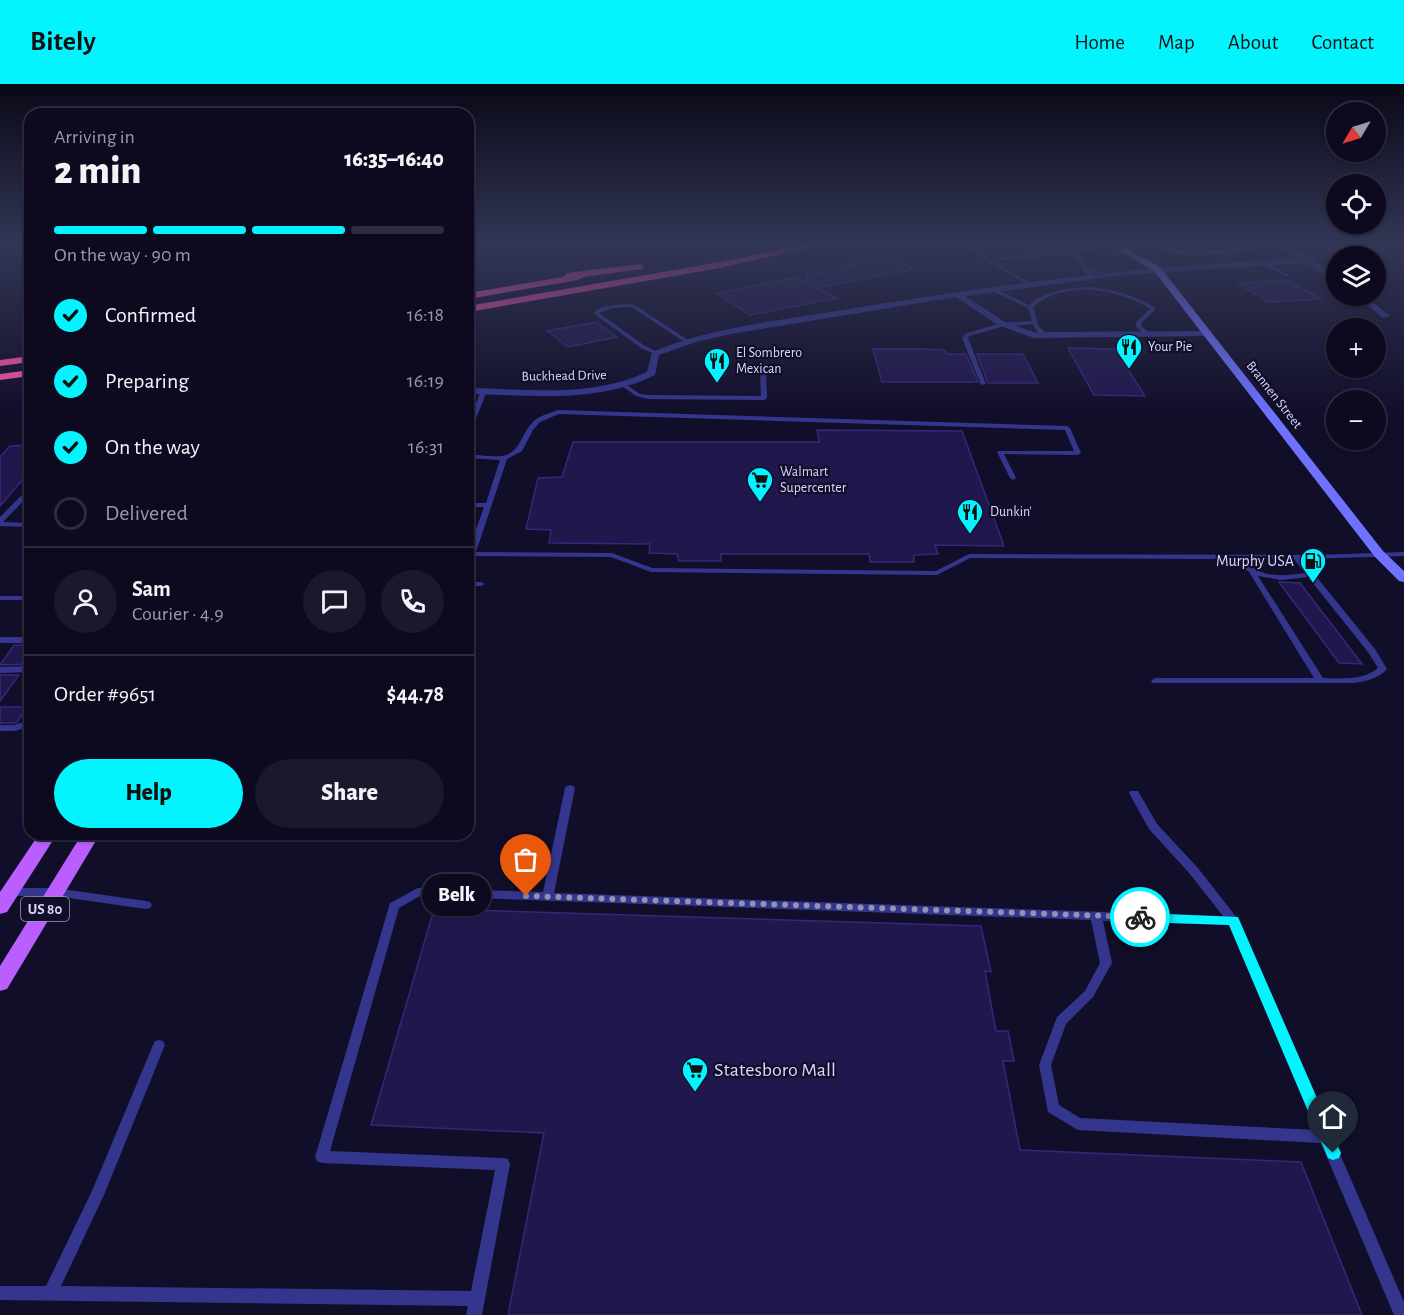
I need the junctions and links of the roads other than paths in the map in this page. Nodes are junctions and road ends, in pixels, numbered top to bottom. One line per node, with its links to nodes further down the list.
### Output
1 (516, 300): 10 (highway)
2 (915, 300): 17 (street)
3 (966, 300): 13 (street)
4 (1016, 300): 9 (lane)
5 (1036, 300): 9 (lane)
6 (1140, 300): 15 (lane)
7 (1182, 300): 14 (street, Brannen Street)
8 (1373, 306): 11 (street)
9 (1030, 307): 12 (lane)
10 (474, 308)
11 (1386, 316)
12 (1035, 322): 13 (lane); 16 (lane)
13 (1001, 325): 16 (street); 24 (lane)
14 (1208, 333): 15 (street); 41 (street, Brannen Street)
15 (1148, 334): 16 (street)
16 (1046, 335)
17 (688, 342): 18 (street); 18 (lane)
18 (657, 353): 25 (street, Buckhead Drive)
19 (24, 360): 20 (highway)
20 (0, 363)
21 (763, 370): 25 (lane)
22 (24, 374): 23 (highway)
23 (0, 377)
24 (983, 384)
25 (624, 386): 27 (street, Buckhead Drive)
26 (474, 390): 27 (street, Buckhead Drive)
27 (484, 391): 29 (lane)
28 (474, 404): 29 (lane)
29 (480, 404): 30 (lane)
30 (474, 416)
31 (474, 456): 32 (lane)
32 (504, 458): 33 (lane); 36 (lane)
33 (1013, 478)
34 (24, 497): 37 (lane)
35 (474, 505): 36 (lane)
36 (488, 505): 39 (lane)
37 (0, 523): 38 (lane)
38 (24, 525)
39 (474, 543)
40 (474, 554): 43 (lane)
41 (1379, 554): 42 (lane); 44 (lane); 47 (street, Brannen Street)
42 (1404, 554)
43 (1240, 557): 44 (lane); 45 (lane)
44 (1296, 557): 46 (lane)
45 (1252, 573): 46 (lane); 57 (lane)
46 (1310, 574): 57 (lane)
47 (1404, 578)
48 (474, 584): 49 (lane)
49 (481, 584)
50 (0, 598): 51 (lane)
51 (24, 598)
52 (0, 640): 53 (lane)
53 (24, 640)
54 (24, 669): 55 (lane)
55 (0, 670)
56 (1155, 681): 57 (lane)
57 (1320, 681)
58 (24, 725): 59 (lane)
59 (0, 728)
60 (570, 788): 65 (lane)
61 (1134, 793): 69 (lane)
62 (44, 840): 66 (main road, US 80)
63 (86, 840): 64 (main road, US 80)
64 (55, 892): 66 (lane); 67 (lane); 70 (main road, US 80)
65 (548, 897): 68 (lane); 75 (lane)
66 (5, 900)
67 (146, 905)
68 (1096, 916): 69 (lane); 72 (lane)
69 (1233, 921): 72 (lane)
70 (0, 983)
71 (159, 1045): 74 (lane)
72 (1327, 1137): 77 (lane)
73 (0, 1293): 74 (lane)
74 (50, 1294): 75 (lane)
75 (477, 1299): 76 (lane)
76 (474, 1315)
77 (1402, 1315)

